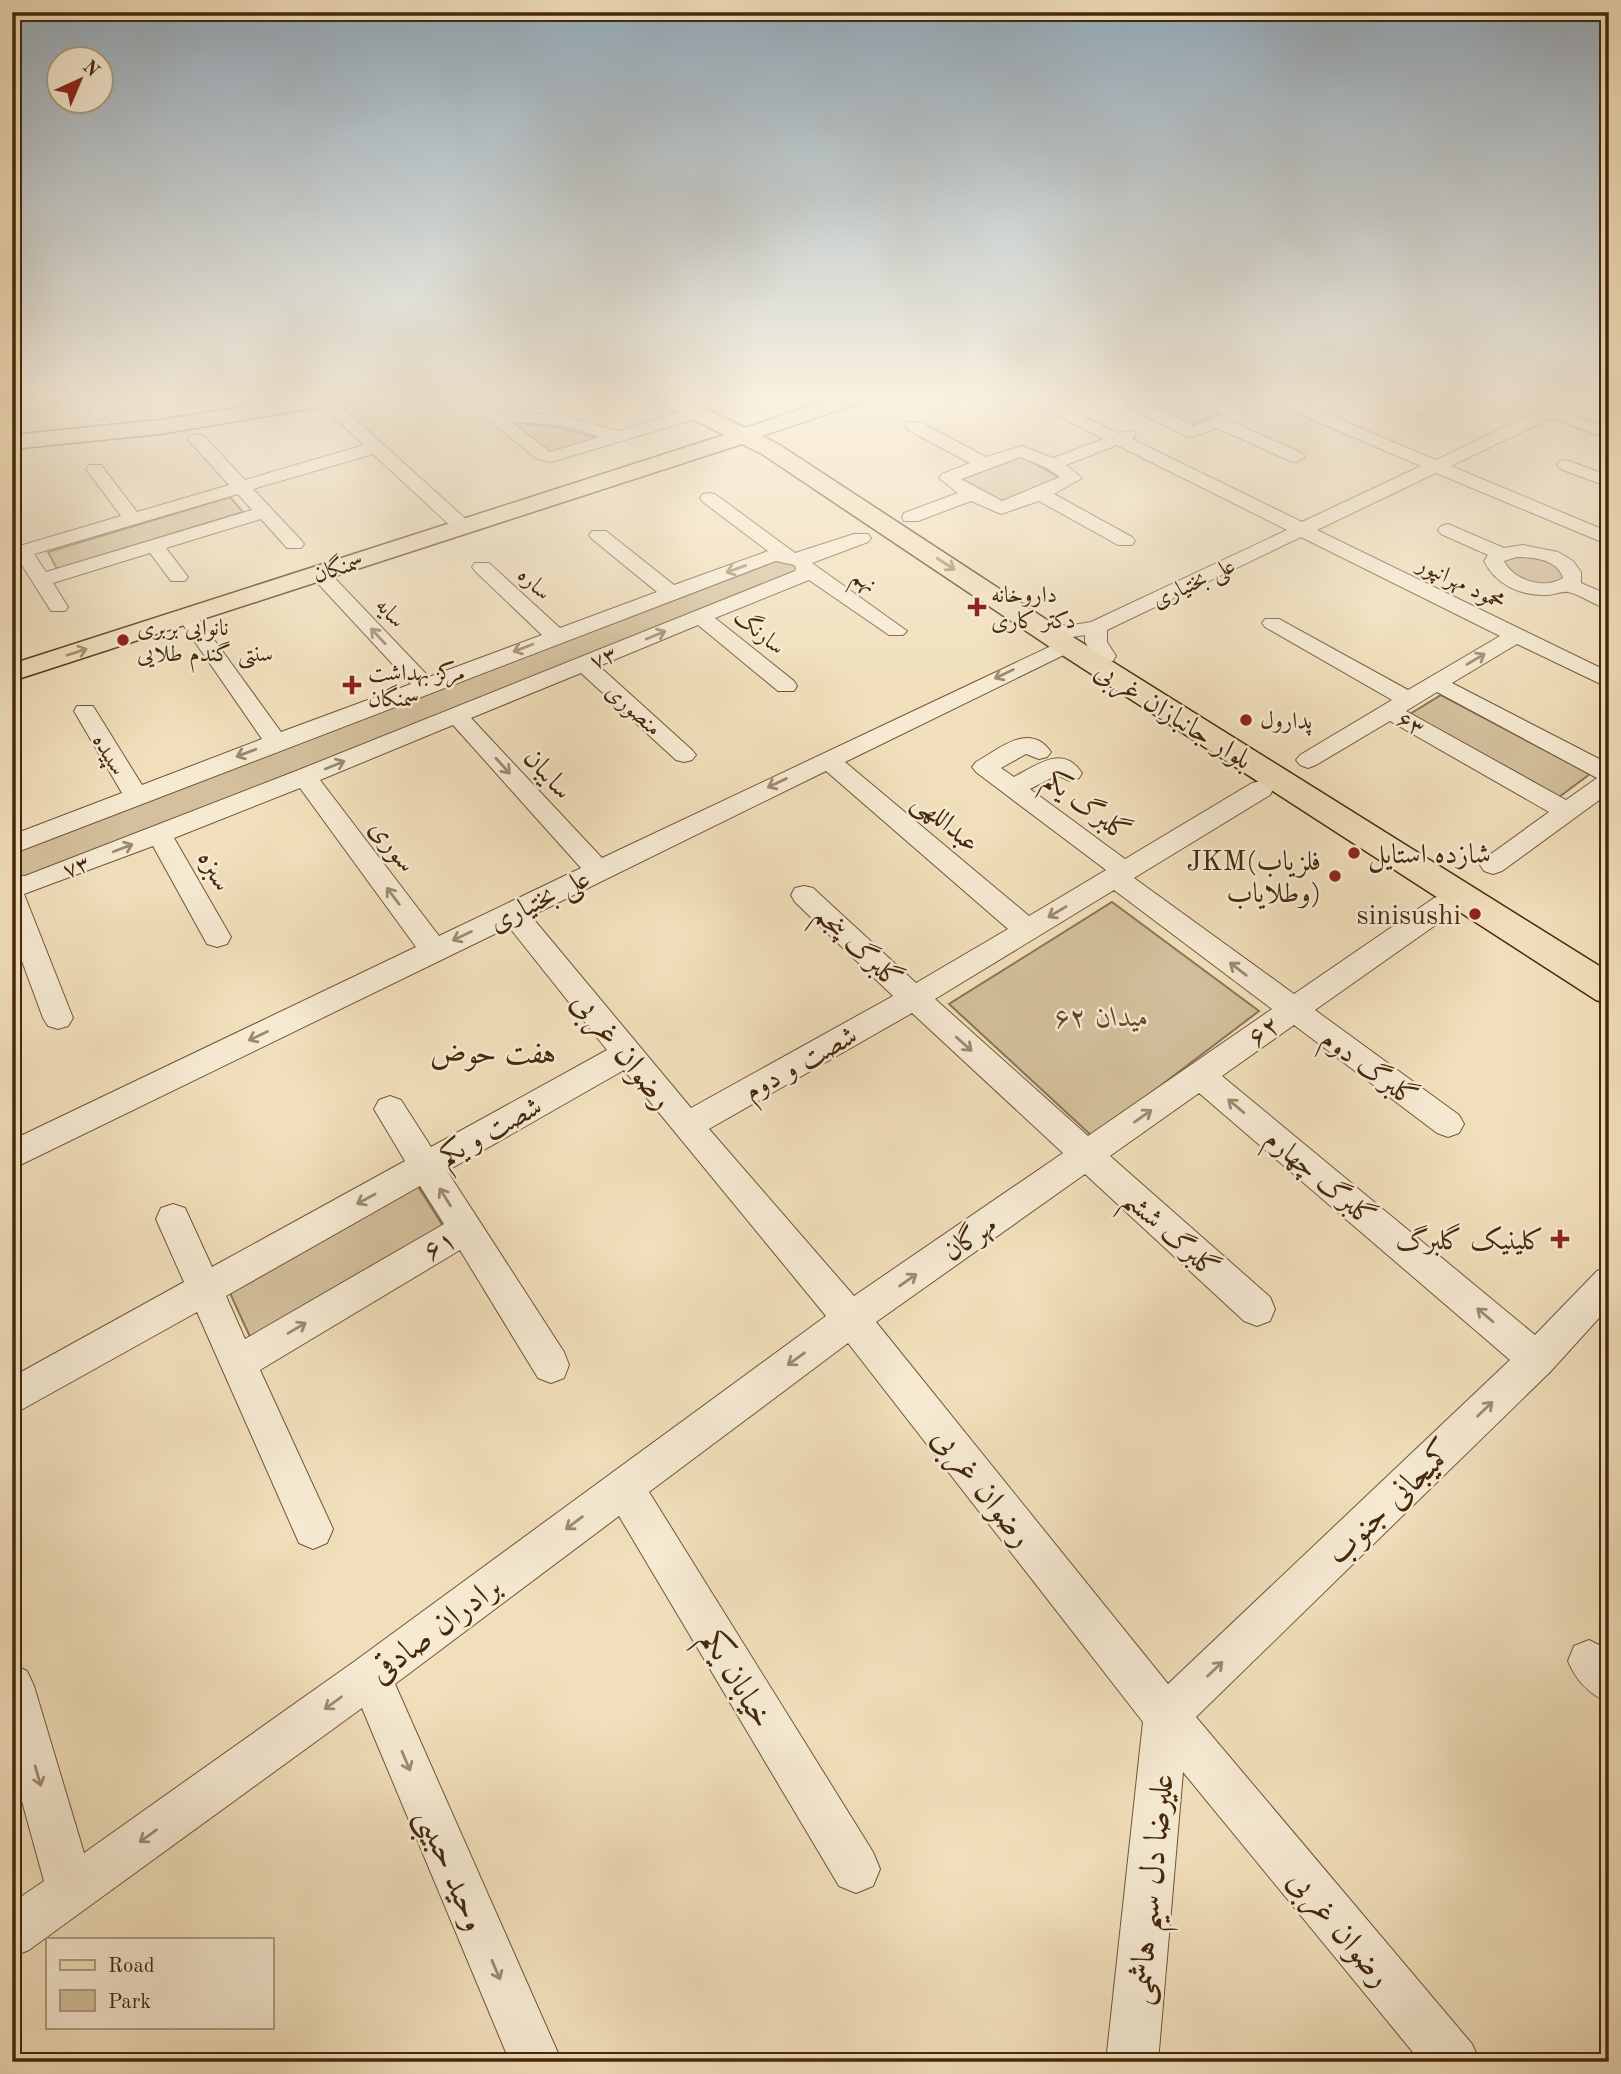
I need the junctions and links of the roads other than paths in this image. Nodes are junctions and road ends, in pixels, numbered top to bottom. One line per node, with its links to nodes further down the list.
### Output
1 (113, 493): 15 (street)
2 (222, 493): 15 (street)
3 (247, 493): 13 (street)
4 (426, 493): 16 (street)
5 (577, 493): 16 (main road, سمنگان)
6 (837, 493): 43 (main road, one-way to 43)
7 (1226, 493): 18 (street, محمود مهرانپور)
8 (1383, 493): 18 (street, علی بختیاری)
9 (1502, 493): 20 (street)
10 (972, 494): 11 (street); 14 (street)
11 (1040, 494): 23 (street)
12 (709, 498): 29 (street, نهم)
13 (265, 512): 24 (street); 25 (street)
14 (911, 517)
15 (133, 519): 26 (street)
16 (463, 527): 31 (main road, سمنگان)
17 (1448, 530): 27 (street)
18 (1304, 531): 39 (street, محمود مهرانپور); 47 (street, علی بختیاری)
19 (12, 533): 26 (street)
20 (1604, 533): 28 (street)
21 (599, 534): 36 (street)
22 (861, 538): 29 (street)
23 (1125, 541)
24 (295, 544)
25 (154, 546): 32 (street); 33 (street)
26 (18, 553): 33 (street)
27 (1501, 554): 28 (street); 34 (street)
28 (1554, 558): 35 (street)
29 (798, 561): 36 (street, ۷۳, one-way to 36); 41 (street, ۷۳); 44 (street, نهم)
30 (482, 566): 46 (street, ساره)
31 (319, 573): 40 (main road, سمنگان); 53 (street, سایه, one-way to 31)
32 (178, 577)
33 (42, 580): 38 (street)
34 (1511, 580): 35 (street); 39 (street)
35 (1569, 585): 37 (street)
36 (671, 593): 46 (street, ۷۳)
37 (1609, 603)
38 (58, 607)
39 (1463, 610): 45 (street, محمود مهرانپور)
40 (187, 616): 50 (main road, سمنگان, one-way to 40); 58 (street)
41 (701, 617): 49 (street, ۷۳, one-way to 41); 54 (street, سارنگ)
42 (1272, 623): 55 (street)
43 (1038, 624): 47 (street, علی بختیاری); 48 (main road)
44 (895, 631)
45 (1516, 635): 51 (street, محمود مهرانپور); 52 (street, one-way to 45)
46 (556, 636): 53 (street, ۷۳, one-way to 53)
47 (1101, 642): 48 (main road, بلوار جانبازان غربی); 85 (main road, بلوار جانبازان غربی)
48 (1066, 645): 61 (street, علی بختیاری, one-way to 61); 86 (main road, بلوار جانبازان غربی)
49 (584, 664): 57 (street, ۷۳); 60 (street, منصوری)
50 (12, 673)
51 (1609, 681)
52 (1436, 683): 55 (street, ۶۳); 64 (street, ۶۳)
53 (425, 686): 58 (street, ۷۳)
54 (786, 686)
55 (1399, 705): 62 (street); 70 (street, ۶۳)
56 (85, 711): 69 (street, سپیده)
57 (457, 716): 65 (street, ۷۳, one-way to 57); 75 (street, سایبان, one-way to 75)
58 (276, 742): 69 (street, ۷۳, one-way to 69)
59 (1039, 751): 67 (street, گلبرگ یکم)
60 (684, 755)
61 (827, 759): 75 (street, علی بختیاری, one-way to 75); 82 (street, عبداللهی)
62 (1308, 760)
63 (1070, 773): 67 (street, گلبرگ یکم)
64 (1609, 774)
65 (304, 777): 72 (street, ۷۳); 84 (street, سوری, one-way to 65)
66 (1609, 781): 70 (street)
67 (1013, 788): 76 (street, گلبرگ یکم)
68 (1261, 789): 76 (street)
69 (136, 796): 73 (street, ۷۳)
70 (1576, 805): 71 (street, ۶۳); 74 (street)
71 (1609, 810)
72 (159, 834): 77 (street, ۷۳, one-way to 72); 83 (street, سبزه)
73 (12, 845)
74 (1493, 865)
75 (598, 871): 81 (street, علی بختیاری)
76 (1120, 874): 82 (street, one-way to 82); 88 (street, ۶۲, one-way to 76)
77 (12, 884)
78 (804, 895): 87 (street, گلبرگ پنجم)
79 (12, 897): 89 (street)
80 (1444, 905): 88 (street)
81 (512, 912): 84 (street, علی بختیاری, one-way to 84); 90 (street, رضوان غربی)
82 (1027, 930): 87 (street)
83 (217, 937)
84 (434, 950): 95 (street, علی بختیاری, one-way to 95)
85 (1609, 975)
86 (1609, 990)
87 (914, 998): 94 (street, شصت و دوم); 96 (street, one-way to 96)
88 (1292, 1009): 91 (street, ۶۲); 93 (street, گلبرگ دوم)
89 (58, 1018)
90 (628, 1053): 94 (street, رضوان غربی); 97 (street, شصت و یکم)
91 (1200, 1076): 96 (street, ۶۲, one-way to 91); 104 (street, گلبرگ چهارم, one-way to 91)
92 (390, 1109): 97 (street, ۶۱)
93 (1448, 1124)
94 (687, 1126): 103 (street, رضوان غربی)
95 (12, 1155)
96 (1088, 1156): 102 (street, گلبرگ ششم); 103 (street, مهرگان, one-way to 96)
97 (425, 1166): 99 (street, ۶۱, one-way to 97); 101 (street, one-way to 101)
98 (173, 1219): 101 (street)
99 (465, 1229): 105 (street, ۶۱, one-way to 99); 106 (street)
100 (1609, 1282): 104 (street, کمیجانی جنوب)
101 (205, 1290): 105 (street); 107 (street)
102 (1257, 1309)
103 (852, 1319): 108 (street, برادران صادقی, one-way to 108); 112 (street, رضوان غربی)
104 (1537, 1359): 112 (street, کمیجانی جنوب, one-way to 104)
105 (238, 1363): 109 (street)
106 (551, 1365)
107 (12, 1397)
108 (623, 1486): 110 (street, برادران صادقی, one-way to 110); 113 (street, خیابان یکم)
109 (313, 1529)
110 (370, 1676): 114 (street, برادران صادقی, one-way to 114); 116 (street, وحید حبیبی, one-way to 116)
111 (12, 1686): 114 (street, one-way to 114)
112 (1166, 1716): 117 (street, علیرضا دل سیم هاشمی); 118 (street, رضوان غربی)
113 (856, 1869)
114 (71, 1891): 115 (street, برادران صادقی)
115 (12, 1933)
116 (536, 2062)
117 (1132, 2062)
118 (1454, 2062)

